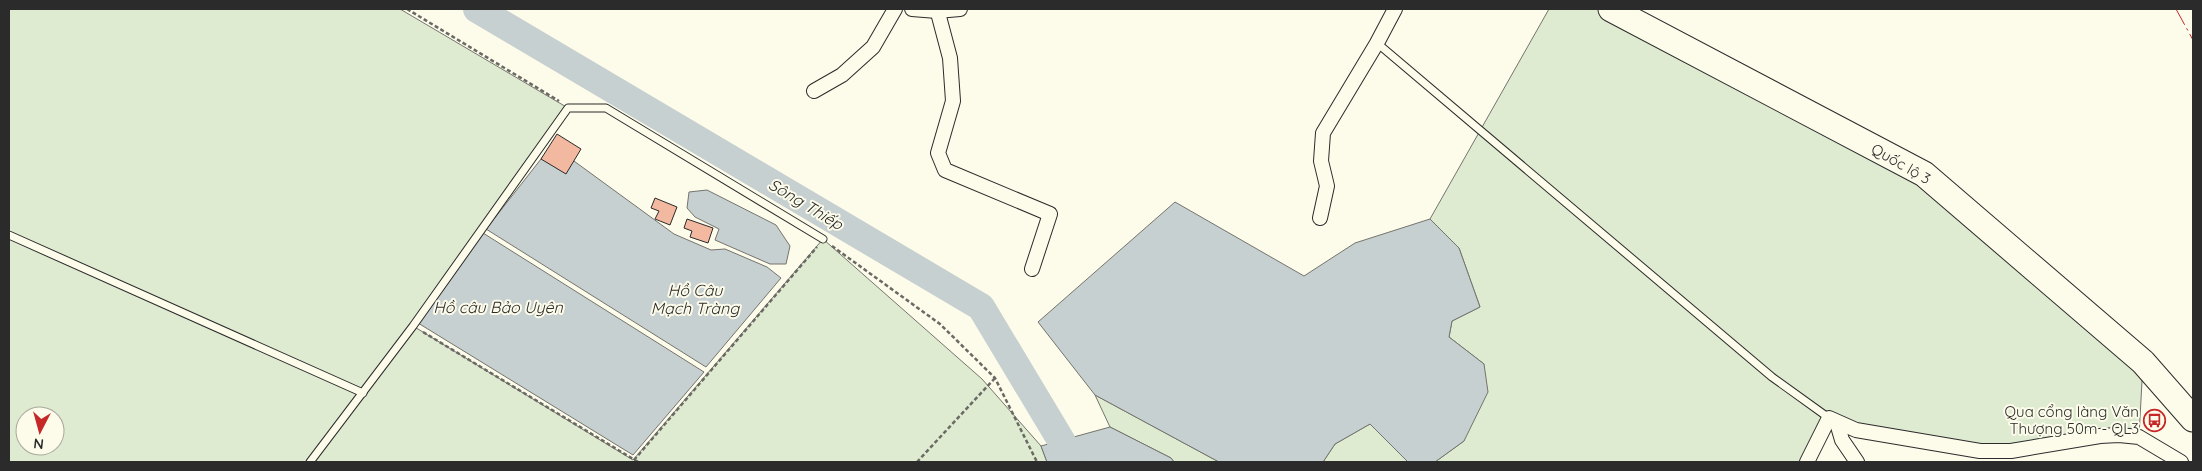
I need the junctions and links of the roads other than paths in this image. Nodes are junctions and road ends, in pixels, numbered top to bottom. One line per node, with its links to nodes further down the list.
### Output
1 (895, 9): 8 (street)
2 (912, 9): 6 (street)
3 (960, 9): 6 (street)
4 (1395, 9): 7 (street)
5 (1611, 9): 14 (highway, Quốc lộ 3)
6 (937, 10): 12 (street)
7 (1377, 43): 9 (street); 15 (lane)
8 (814, 91)
9 (1320, 218)
10 (9, 235): 13 (lane)
11 (823, 239): 13 (lane)
12 (1032, 269)
13 (363, 393): 16 (lane)
14 (2193, 419)
15 (1833, 420): 17 (street); 18 (street); 19 (street)
16 (310, 462)
17 (1806, 462)
18 (1857, 462)
19 (2181, 462)

